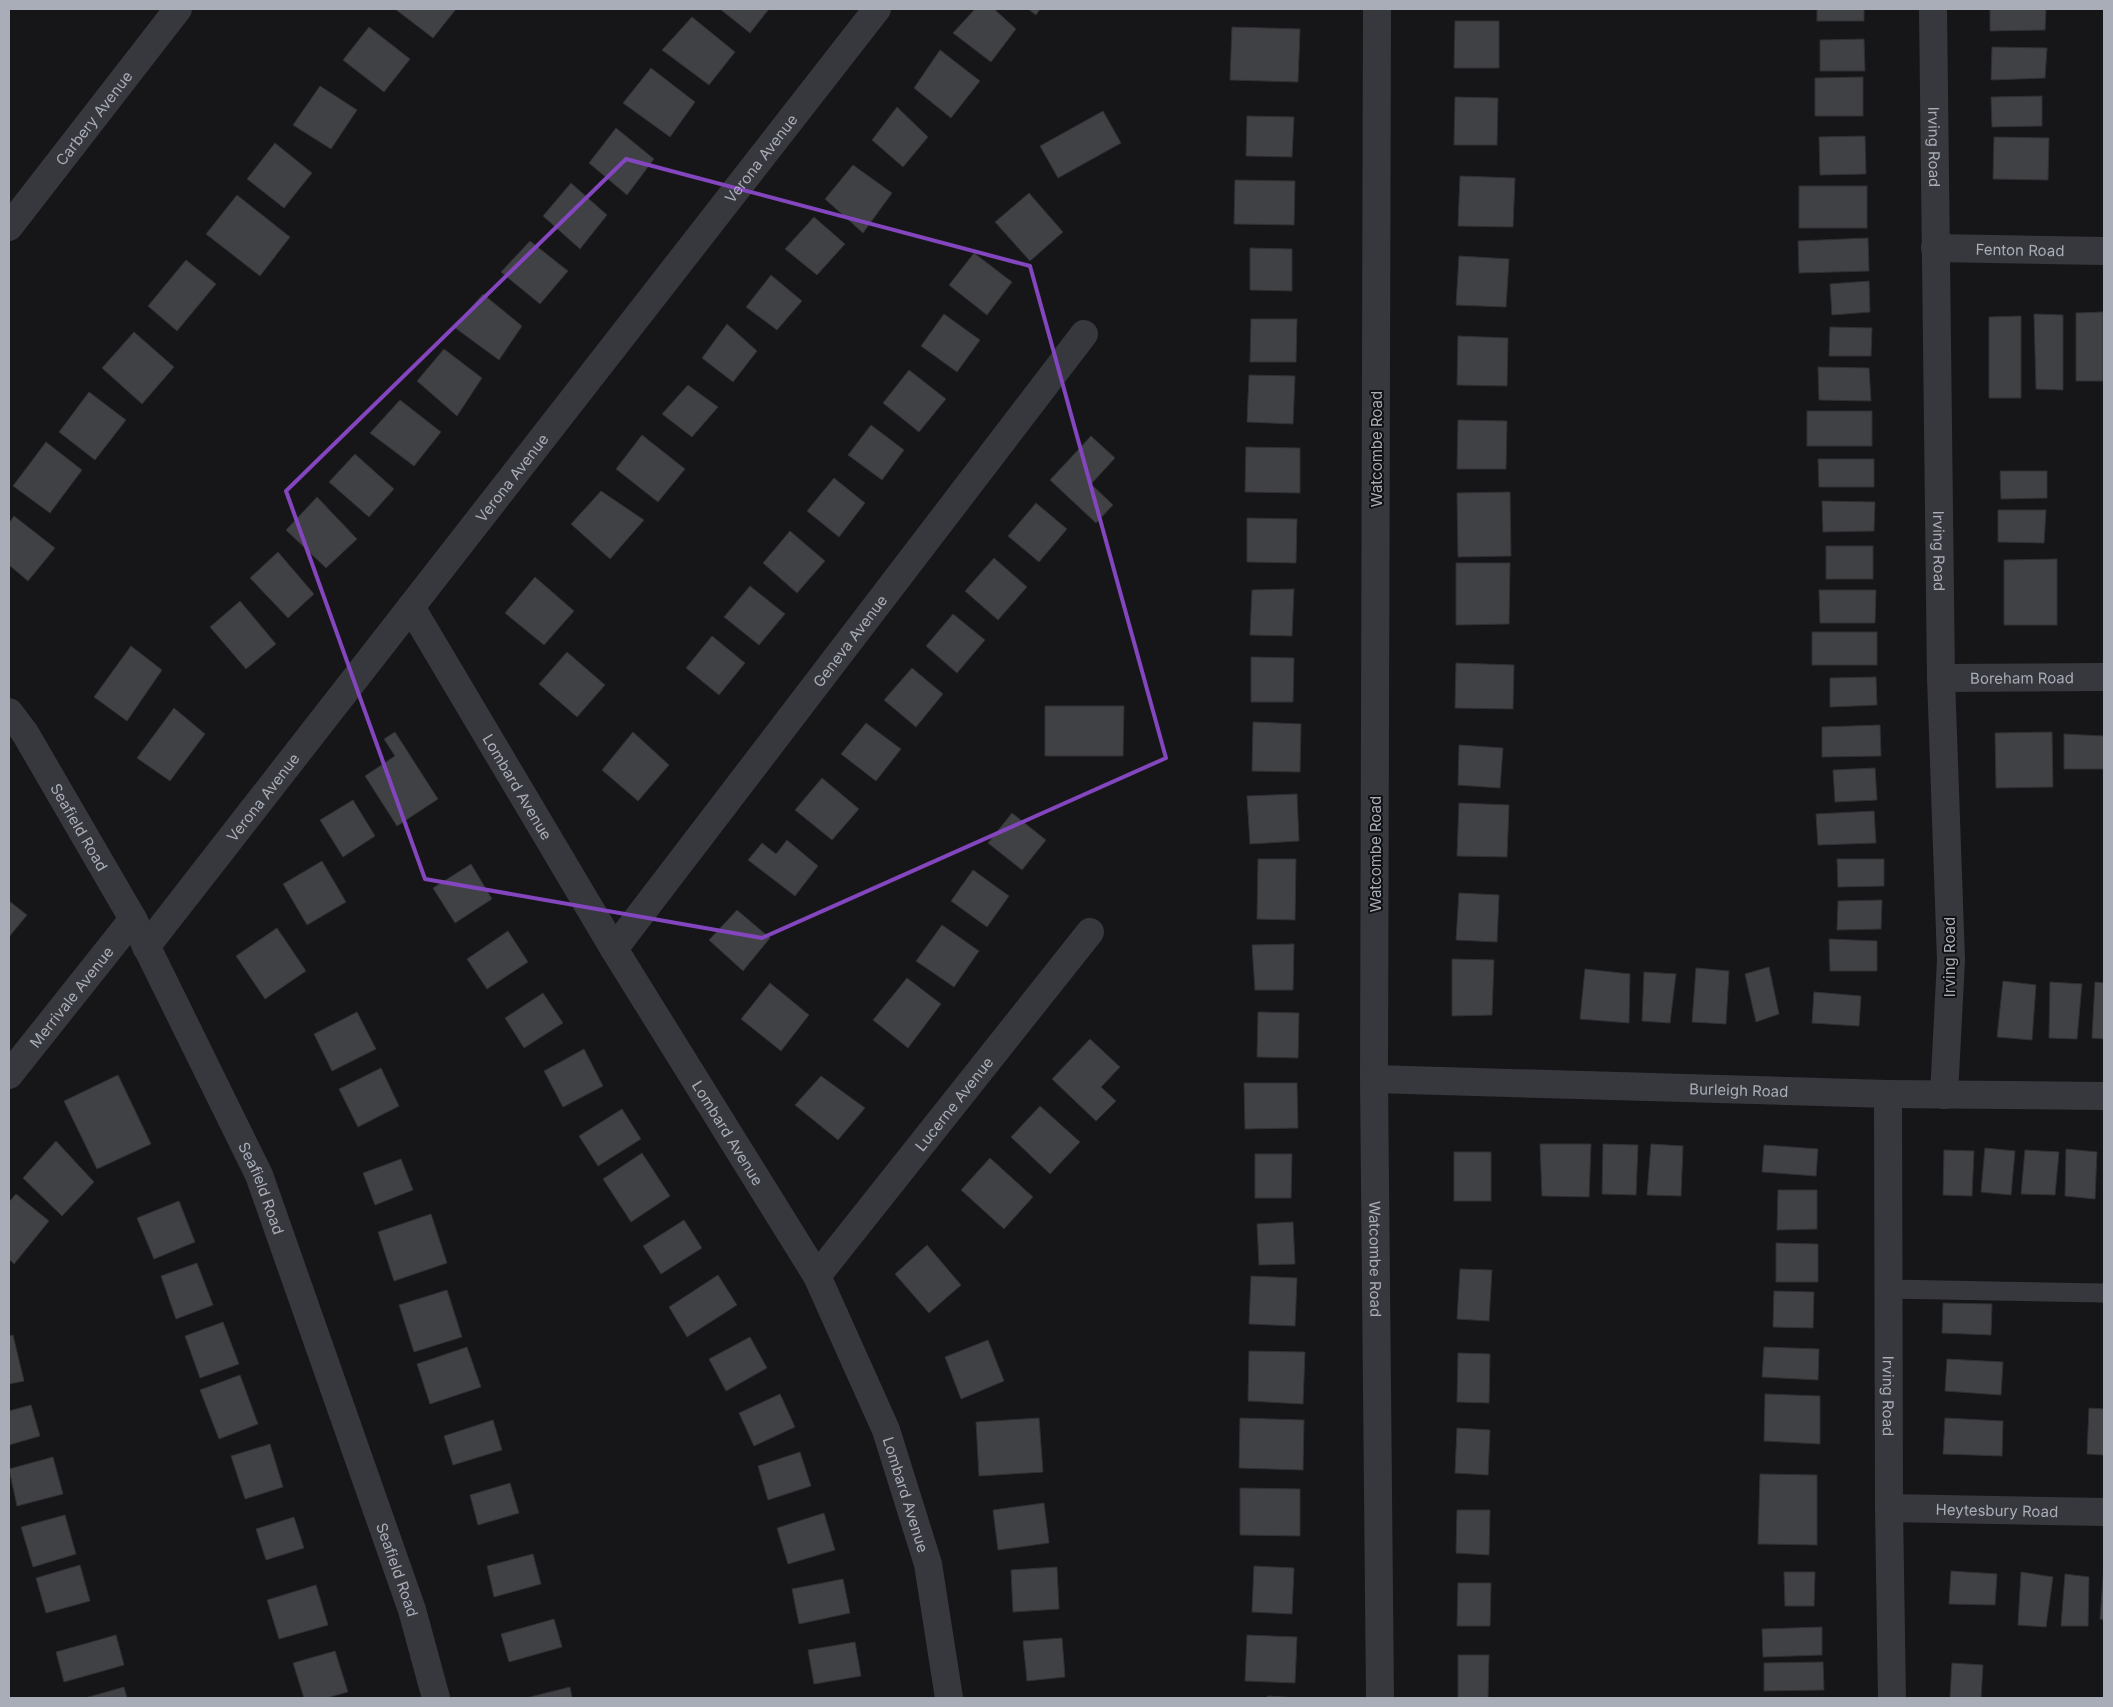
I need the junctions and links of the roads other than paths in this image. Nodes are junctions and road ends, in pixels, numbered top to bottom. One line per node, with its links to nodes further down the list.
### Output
1 (178, 9): 5 (street, Carbery Avenue)
2 (877, 9): 9 (street, Verona Avenue)
3 (1377, 9): 18 (street, Watcombe Road)
4 (1933, 9): 6 (street, Irving Road)
5 (9, 227)
6 (1935, 248): 7 (street, Fenton Road); 11 (street, Irving Road)
7 (2104, 251)
8 (1084, 334): 16 (street, Geneva Avenue)
9 (411, 607): 15 (street, Verona Avenue); 16 (street, Lombard Avenue)
10 (2104, 677): 11 (street, Boreham Road)
11 (1941, 678): 20 (street, Irving Road)
12 (9, 712): 13 (street, Seafield Road)
13 (133, 919): 15 (street, Seafield Road); 17 (street, Merrivale Avenue)
14 (1090, 932): 22 (street, Lucerne Avenue)
15 (146, 947): 27 (street, Seafield Road)
16 (614, 949): 22 (street, Lombard Avenue)
17 (9, 1075)
18 (1374, 1079): 19 (street, Burleigh Road); 29 (street, Watcombe Road)
19 (1888, 1094): 20 (street, Burleigh Road); 23 (street, Irving Road)
20 (1944, 1095): 21 (street, Burleigh Road)
21 (2104, 1096)
22 (817, 1276): 28 (street, Lombard Avenue)
23 (1888, 1289): 24 (lane); 25 (street, Irving Road)
24 (2104, 1293)
25 (1888, 1508): 26 (street, Heytesbury Road); 30 (street, Irving Road)
26 (2104, 1512)
27 (436, 1698)
28 (948, 1698)
29 (1380, 1698)
30 (1892, 1698)

